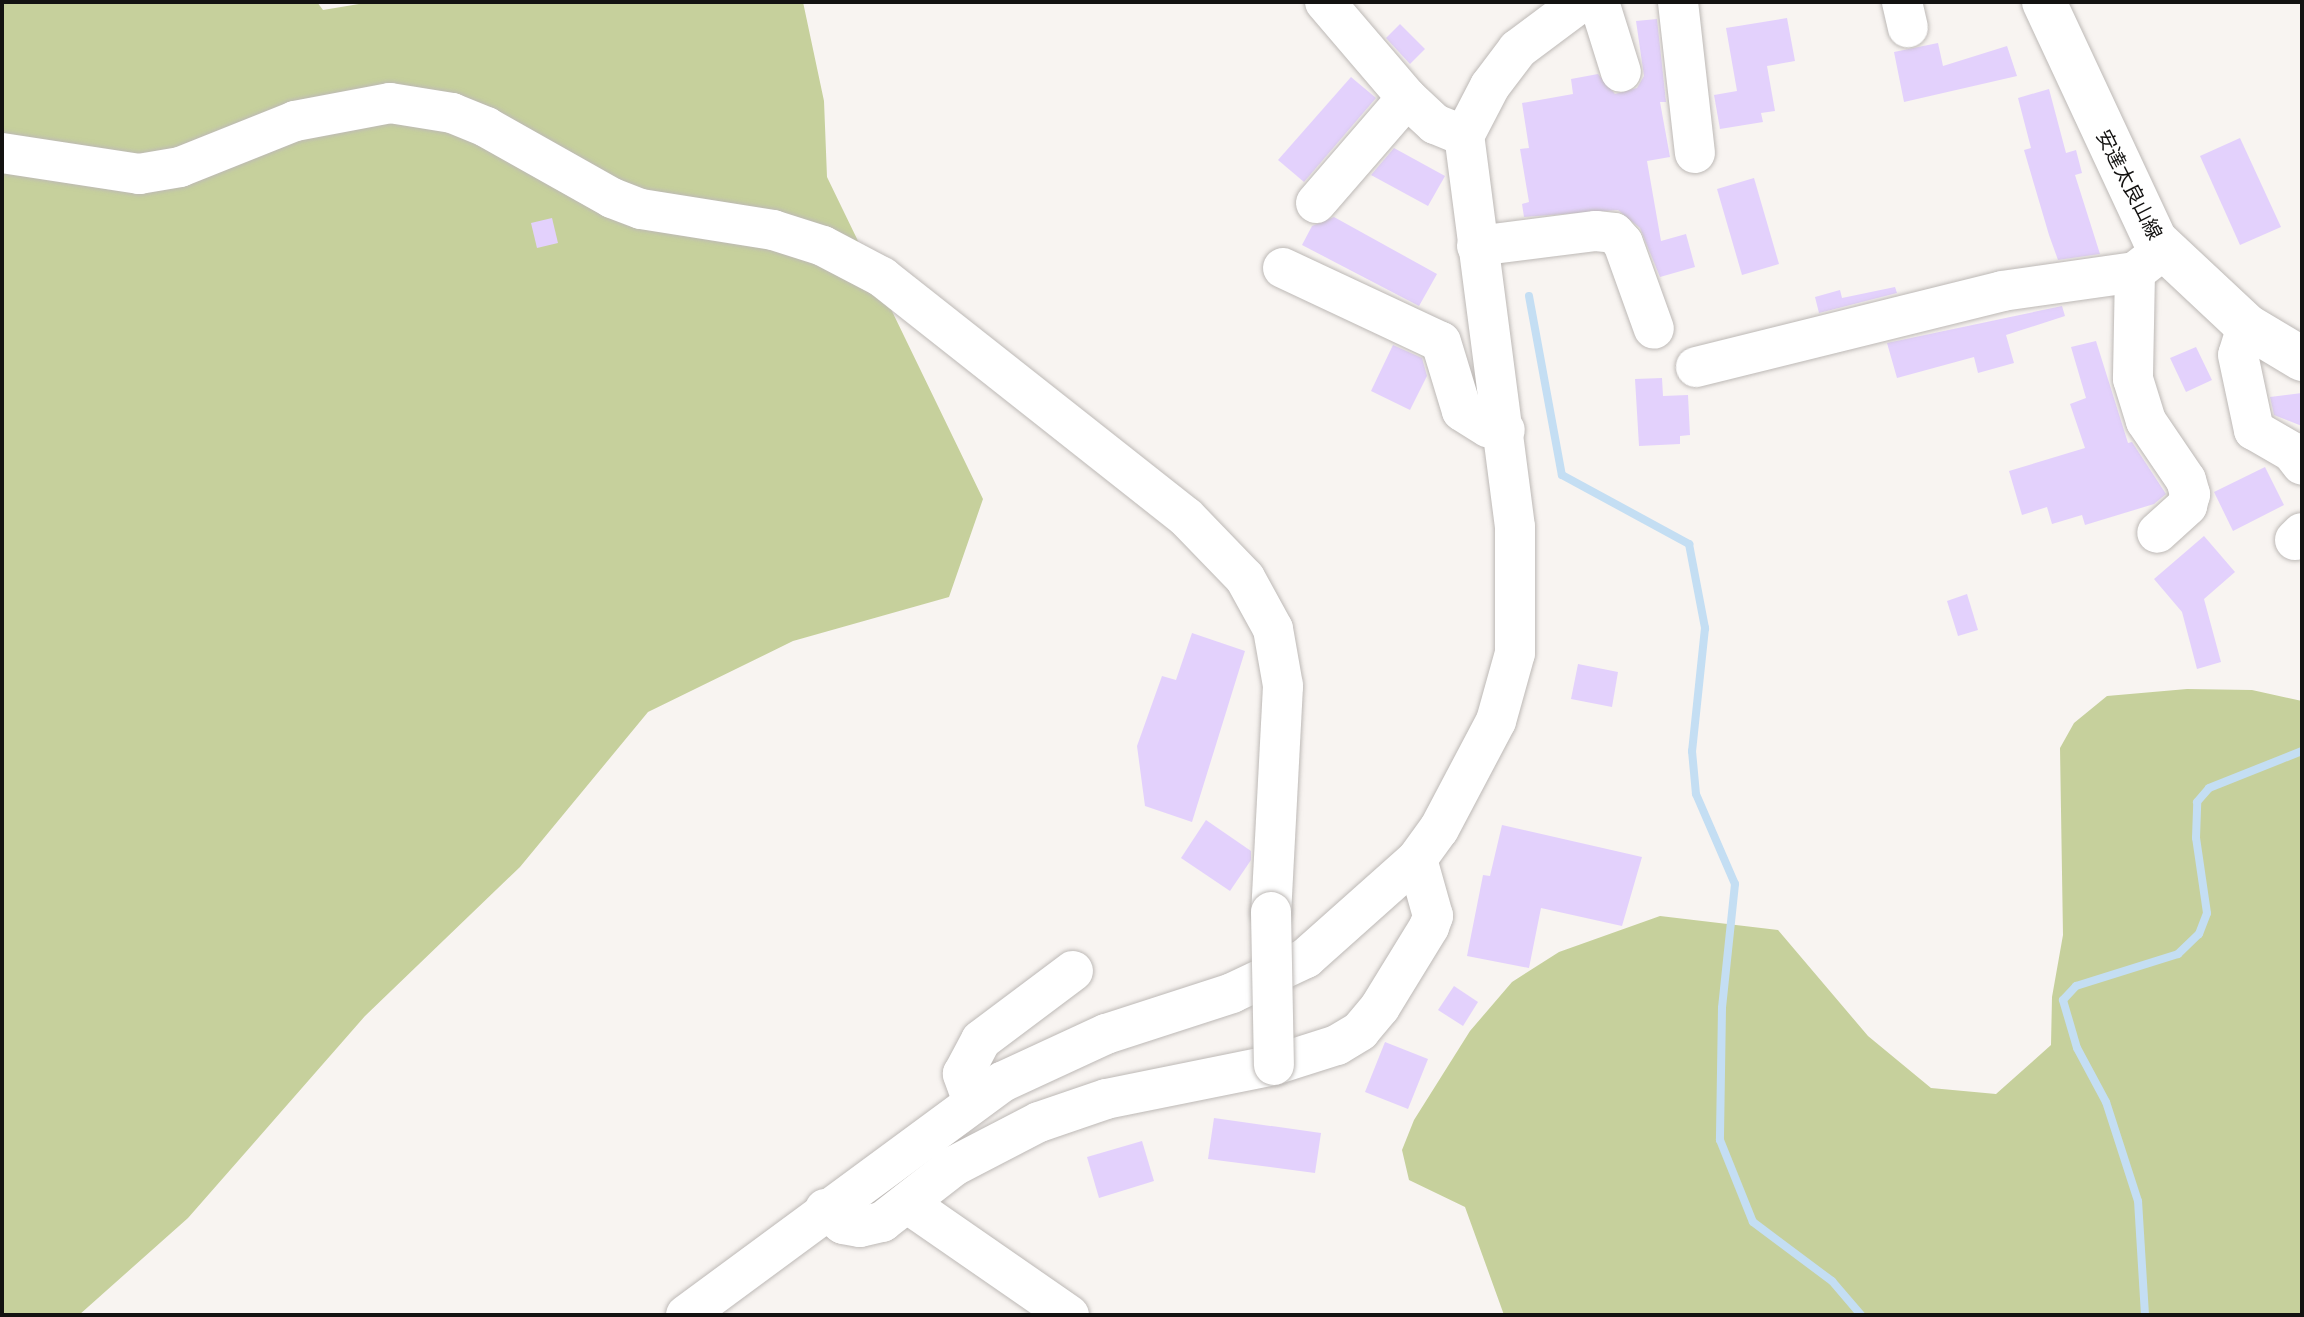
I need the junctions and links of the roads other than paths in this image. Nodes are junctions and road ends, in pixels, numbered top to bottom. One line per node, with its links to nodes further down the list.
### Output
1 (1325, 2): 7 (street)
2 (1581, 2): 8 (street)
3 (1599, 2): 6 (street)
4 (1678, 2): 10 (street)
5 (2044, 2): 13 (main road, 安達太良山線)
6 (1621, 72)
7 (1407, 98): 8 (street); 11 (street)
8 (1464, 136): 12 (street)
9 (2, 153): 24 (street, bridge)
10 (1695, 153)
11 (1316, 203)
12 (1477, 246): 16 (street); 19 (street)
13 (2149, 261): 15 (main road, 安達太良山線); 18 (street); 21 (street)
14 (1283, 268): 19 (street)
15 (2247, 326): 17 (main road, 安達太良山線); 20 (street)
16 (1654, 329)
17 (2302, 359)
18 (1696, 367)
19 (1505, 430): 22 (street)
20 (2302, 465)
21 (2157, 533)
22 (1417, 859): 24 (street); 25 (street)
23 (1073, 971): 25 (street)
24 (1274, 1065): 26 (street)
25 (973, 1102): 27 (street)
26 (907, 1203): 27 (street); 29 (street)
27 (825, 1209): 28 (street)
28 (708, 1308)
29 (1069, 1315)

